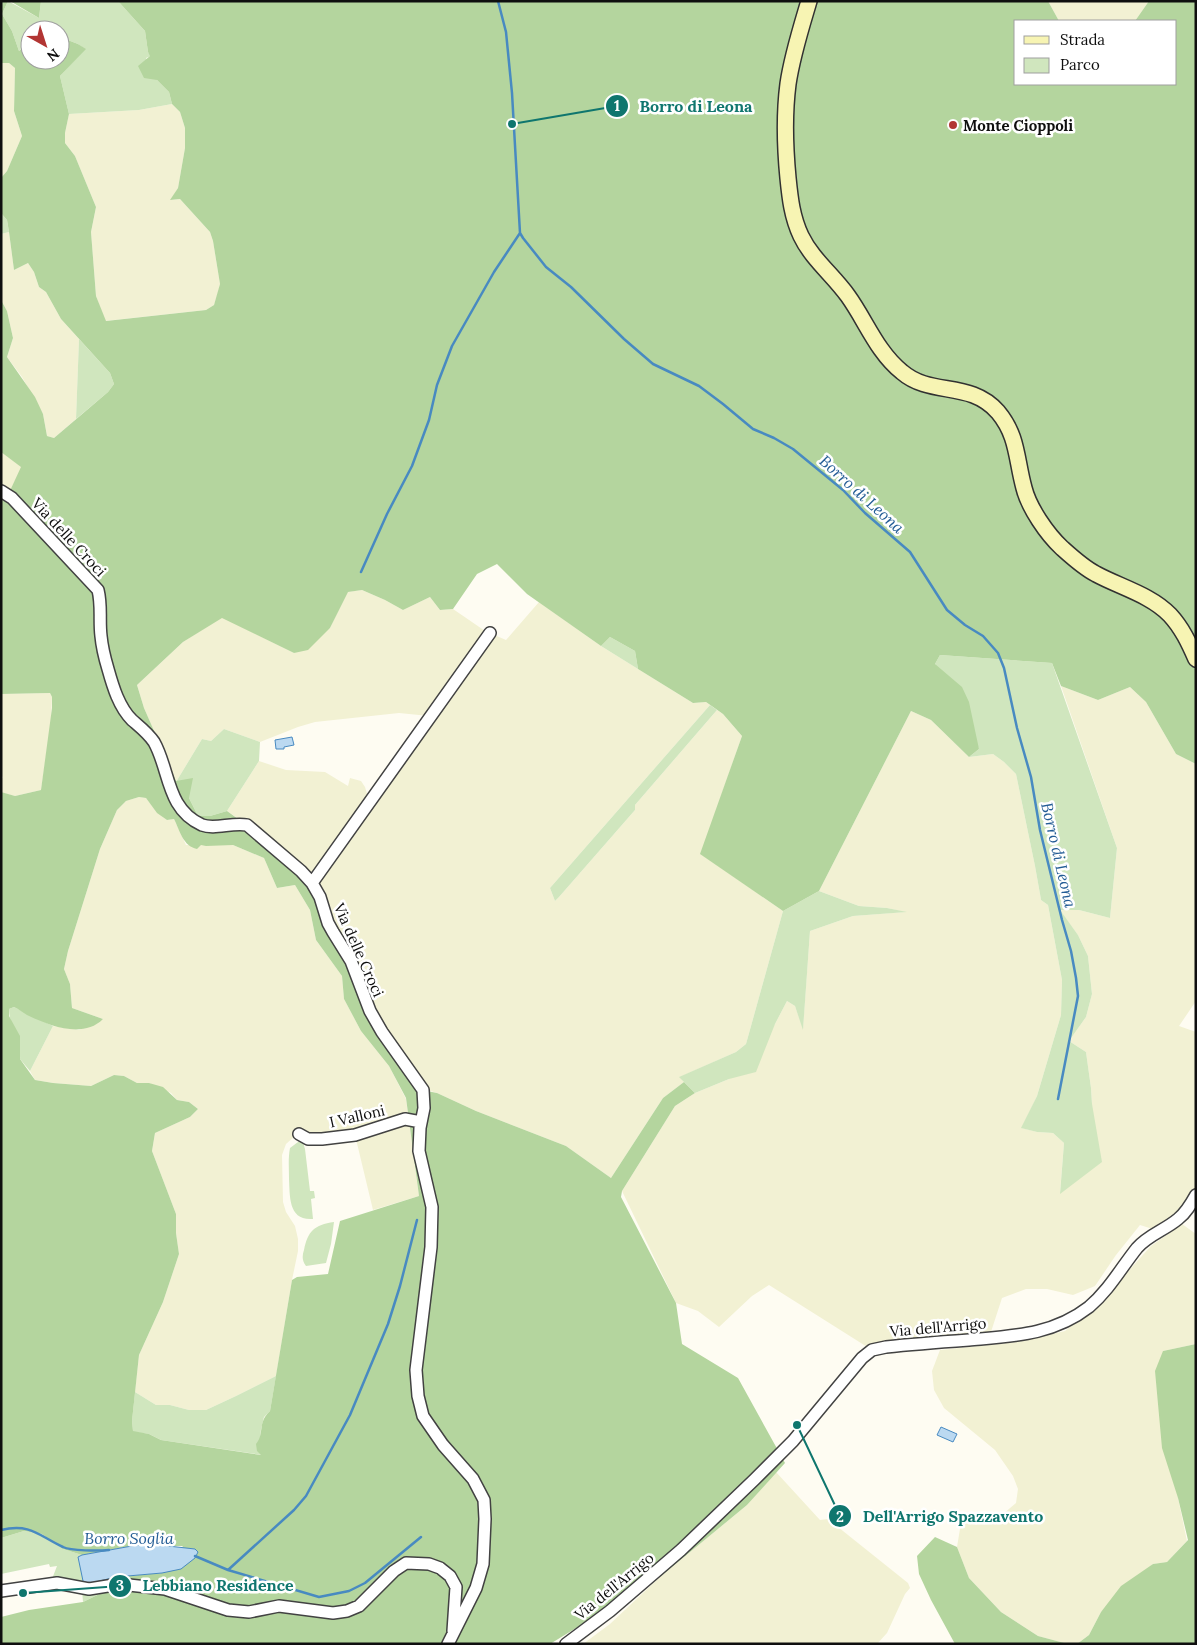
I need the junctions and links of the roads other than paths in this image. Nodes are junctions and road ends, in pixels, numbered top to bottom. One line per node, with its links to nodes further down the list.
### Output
1 (809, 1): 4 (main road)
2 (1, 491): 5 (street, Via delle Croci)
3 (490, 633): 5 (street)
4 (1196, 659)
5 (312, 883): 6 (street, Via delle Croci)
6 (421, 1122): 7 (street, I Valloni); 10 (street, Via delle Croci)
7 (299, 1134)
8 (1196, 1195): 11 (street, Via dell'Arrigo)
9 (1, 1591): 10 (street)
10 (450, 1639)
11 (566, 1644)

